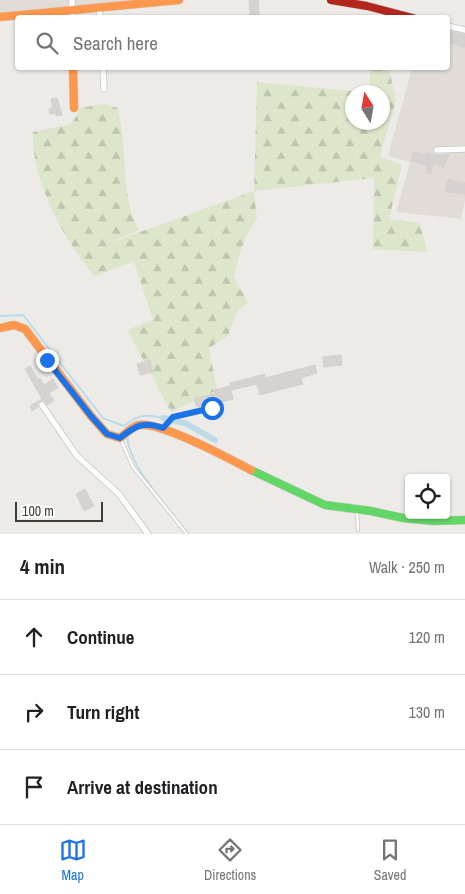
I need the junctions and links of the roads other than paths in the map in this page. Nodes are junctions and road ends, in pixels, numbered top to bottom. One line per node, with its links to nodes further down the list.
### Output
1 (72, 0): 6 (street)
2 (179, 0): 4 (street)
3 (331, 0): 9 (street)
4 (119, 3): 5 (street)
5 (99, 7): 6 (street); 8 (street)
6 (72, 14): 7 (street)
7 (48, 15)
8 (100, 15)
9 (402, 15)
10 (15, 16): 11 (street)
11 (0, 17)
12 (450, 26): 13 (street)
13 (465, 30)
14 (73, 70): 17 (street)
15 (103, 70): 16 (street)
16 (104, 89)
17 (74, 108)
18 (437, 150): 19 (street)
19 (465, 150)
20 (0, 328): 24 (street)
21 (42, 404): 28 (street)
22 (212, 408): 23 (lane)
23 (164, 427): 24 (street); 25 (street)
24 (123, 436): 29 (lane)
25 (356, 510): 26 (street); 27 (lane)
26 (465, 520)
27 (358, 530)
28 (148, 534)
29 (187, 534)

